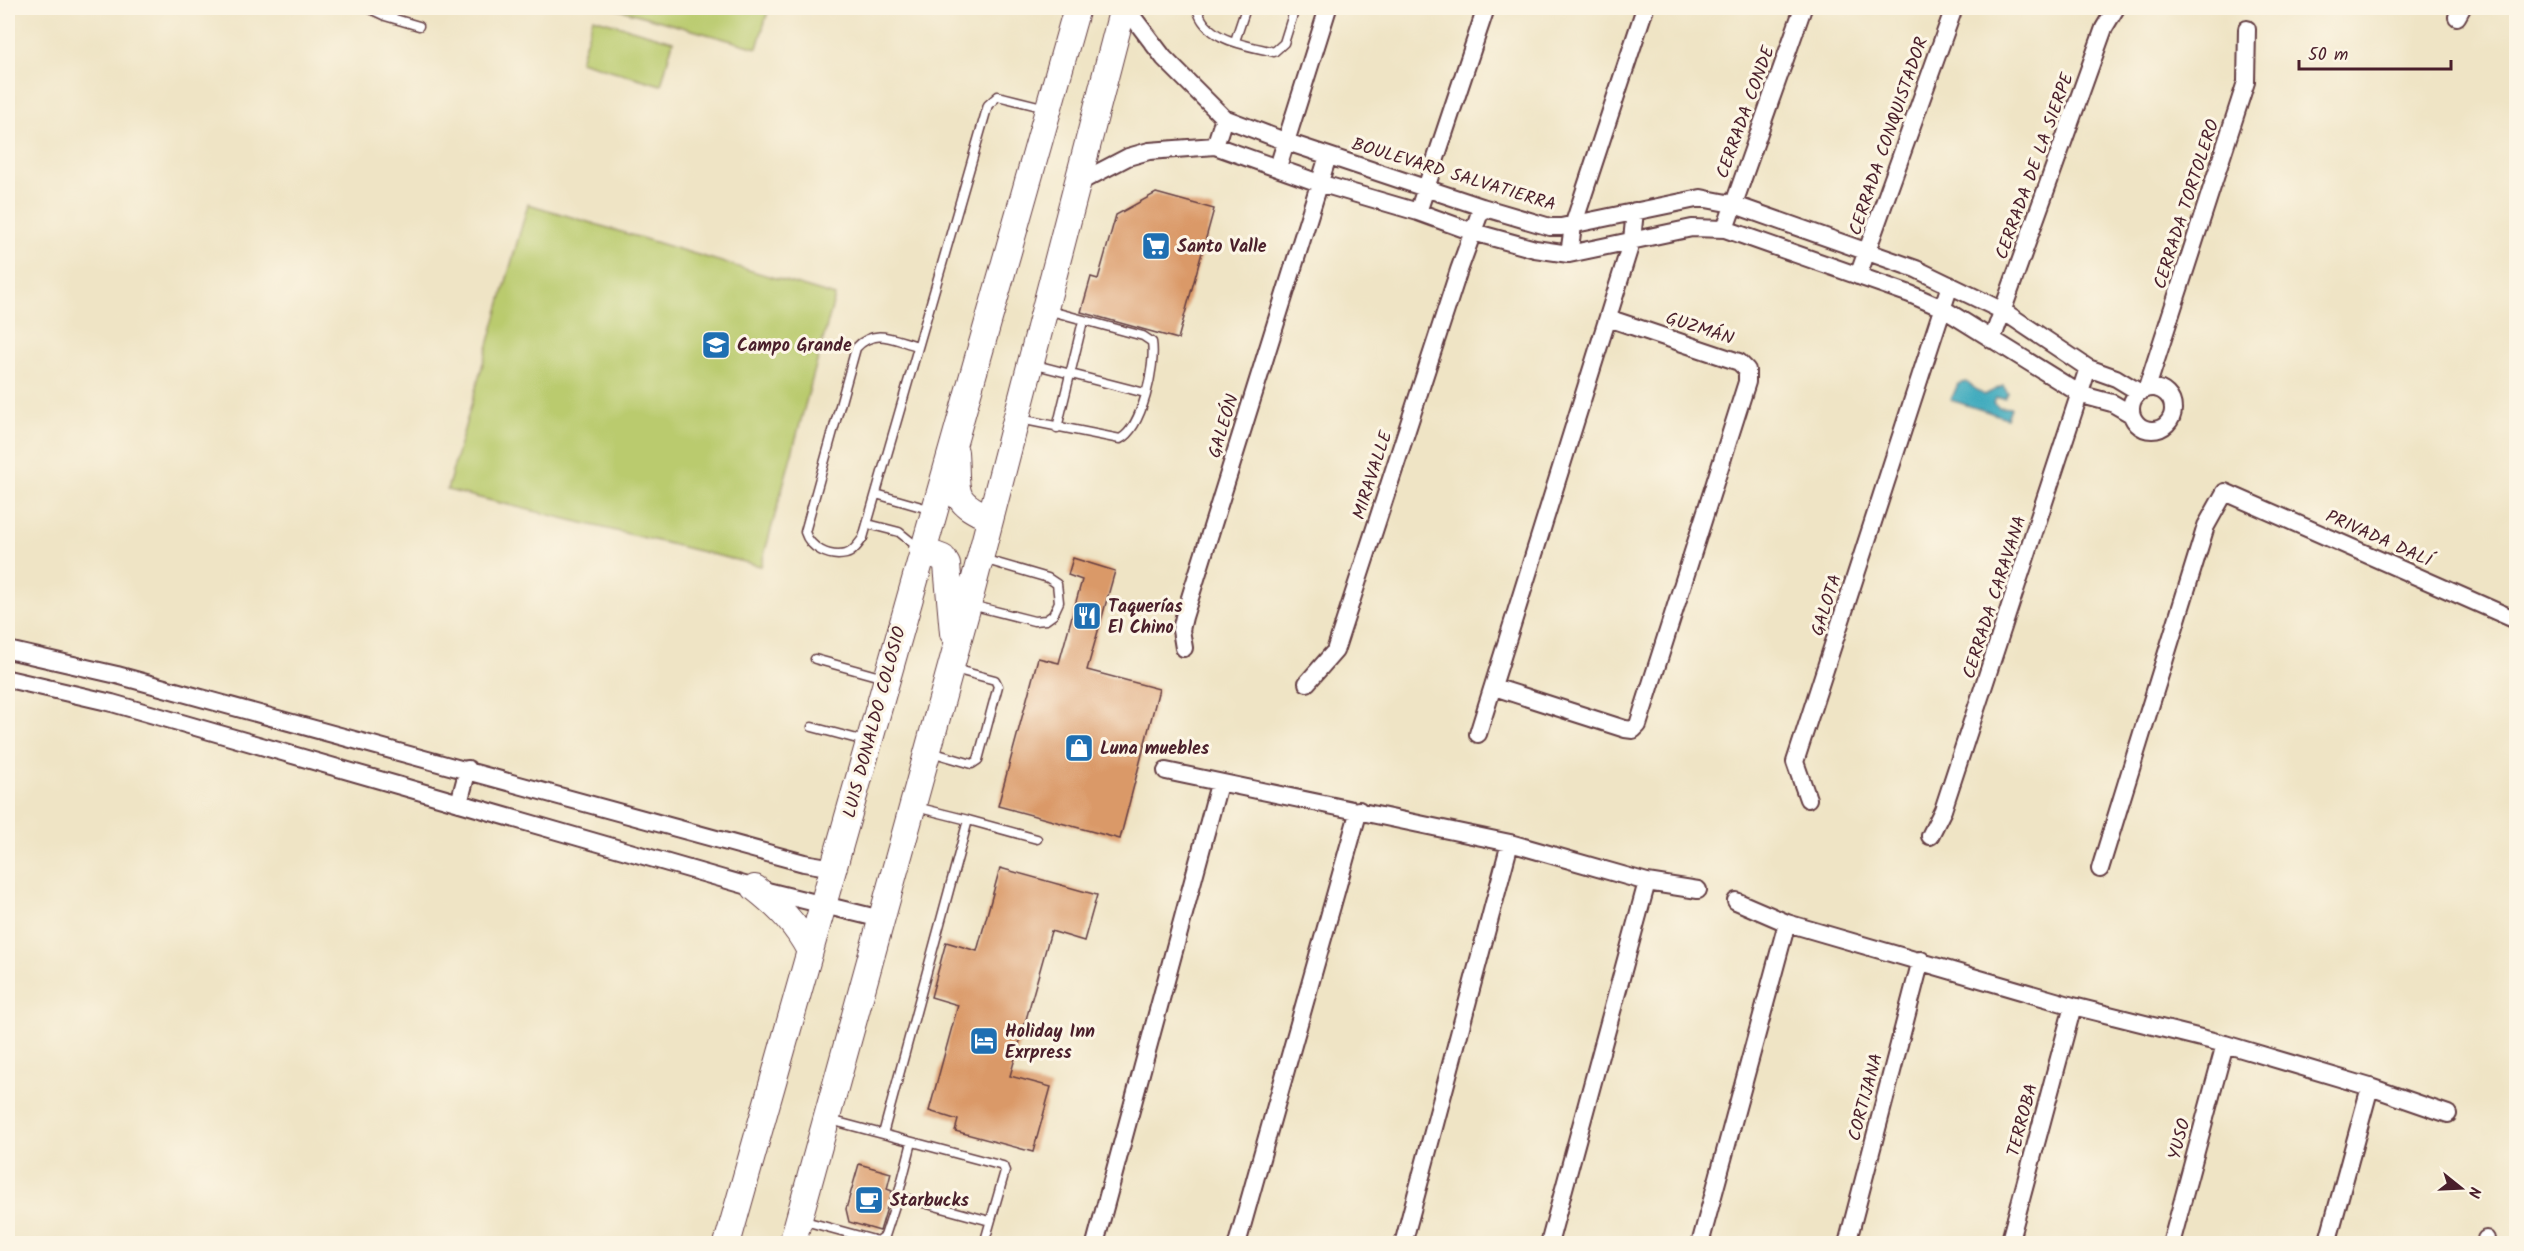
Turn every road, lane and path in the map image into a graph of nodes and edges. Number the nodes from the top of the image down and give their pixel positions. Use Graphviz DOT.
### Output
graph roads {
  1 [pos="368,8"];
  2 [pos="1077,8"];
  3 [pos="1125,8"];
  4 [pos="1197,8"];
  5 [pos="1246,8"];
  6 [pos="1295,8"];
  7 [pos="1328,8"];
  8 [pos="1486,8"];
  9 [pos="1645,8"];
  10 [pos="1803,8"];
  11 [pos="1954,8"];
  12 [pos="2116,8"];
  13 [pos="419,26"];
  14 [pos="2247,29"];
  15 [pos="1235,41"];
  16 [pos="1048,109"];
  17 [pos="1224,118"];
  18 [pos="1287,142"];
  19 [pos="1215,146"];
  20 [pos="1328,156"];
  21 [pos="1278,167"];
  22 [pos="1319,183"];
  23 [pos="1076,184"];
  24 [pos="1427,188"];
  25 [pos="1732,204"];
  26 [pos="1482,207"];
  27 [pos="1418,212"];
  28 [pos="1635,212"];
  29 [pos="1573,226"];
  30 [pos="1725,230"];
  31 [pos="1473,232"];
  32 [pos="1632,240"];
  33 [pos="1868,251"];
  34 [pos="1569,254"];
  35 [pos="1858,276"];
  36 [pos="1950,285"];
  37 [pos="1942,308"];
  38 [pos="1044,309"];
  39 [pos="2003,311"];
  40 [pos="1608,318"];
  41 [pos="1083,321"];
  42 [pos="1992,340"];
  43 [pos="918,346"];
  44 [pos="1030,364"];
  45 [pos="2088,368"];
  46 [pos="1069,374"];
  47 [pos="2143,390"];
  48 [pos="1145,393"];
  49 [pos="2082,394"];
  50 [pos="2131,414"];
  51 [pos="1017,419"];
  52 [pos="1057,428"];
  53 [pos="954,434"];
  54 [pos="876,494"];
  55 [pos="932,510"];
  56 [pos="990,518"];
  57 [pos="868,524"];
  58 [pos="922,550"];
  59 [pos="979,558"];
  60 [pos="968,605"];
  61 [pos="2517,620"];
  62 [pos="957,641"];
  63 [pos="1184,648"];
  64 [pos="8,650"];
  65 [pos="815,659"];
  66 [pos="950,667"];
  67 [pos="117,675"];
  68 [pos="885,678"];
  69 [pos="8,679"];
  70 [pos="1307,683"];
  71 [pos="1494,687"];
  72 [pos="111,703"];
  73 [pos="812,727"];
  74 [pos="1478,734"];
  75 [pos="868,742"];
  76 [pos="927,752"];
  77 [pos="468,769"];
  78 [pos="1166,771"];
  79 [pos="1219,784"];
  80 [pos="1808,799"];
  81 [pos="459,803"];
  82 [pos="912,806"];
  83 [pos="1359,810"];
  84 [pos="968,820"];
  85 [pos="1930,836"];
  86 [pos="1037,839"];
  87 [pos="1510,843"];
  88 [pos="834,868"];
  89 [pos="2100,869"];
  90 [pos="1647,882"];
  91 [pos="755,888"];
  92 [pos="1698,890"];
  93 [pos="1736,901"];
  94 [pos="824,903"];
  95 [pos="881,919"];
  96 [pos="1787,923"];
  97 [pos="810,951"];
  98 [pos="1921,960"];
  99 [pos="2073,1006"];
  100 [pos="2225,1044"];
  101 [pos="2370,1087"];
  102 [pos="2448,1114"];
  103 [pos="827,1119"];
  104 [pos="883,1134"];
  105 [pos="912,1142"];
  106 [pos="898,1196"];
  107 [pos="990,1221"];
  108 [pos="796,1231"];
  109 [pos="727,1244"];
  110 [pos="984,1244"];
  111 [pos="1095,1244"];
  112 [pos="1237,1244"];
  113 [pos="1403,1244"];
  114 [pos="1549,1244"];
  115 [pos="1700,1244"];
  116 [pos="1847,1244"];
  117 [pos="2009,1244"];
  118 [pos="2171,1244"];
  119 [pos="2327,1244"];
  1 -- 13 [label="lane"];
  2 -- 16 [label="main road, LUIS DONALDO COLOSIO"];
  3 -- 17 [label="street, BOULEVARD SALVATIERRA"];
  3 -- 23 [label="main road"];
  4 -- 15 [label="lane"];
  5 -- 15 [label="lane"];
  6 -- 15 [label="lane"];
  7 -- 18 [label="street"];
  8 -- 24 [label="street"];
  9 -- 29 [label="street"];
  10 -- 25 [label="street, CERRADA CONDE"];
  11 -- 33 [label="street, CERRADA CONQUISTADOR"];
  12 -- 39 [label="street, CERRADA DE LA SIERPE"];
  14 -- 47 [label="street, CERRADA TORTOLERO"];
  16 -- 43 [label="lane"];
  16 -- 53 [label="main road, LUIS DONALDO COLOSIO"];
  17 -- 18 [label="street, BOULEVARD SALVATIERRA"];
  17 -- 19 [label="street"];
  18 -- 20 [label="street, BOULEVARD SALVATIERRA"];
  18 -- 21 [label="street"];
  19 -- 21 [label="street"];
  19 -- 23 [label="street"];
  20 -- 22 [label="street, GALEÓN"];
  20 -- 24 [label="street, BOULEVARD SALVATIERRA"];
  21 -- 22 [label="street"];
  22 -- 27 [label="street"];
  22 -- 63 [label="street, GALEÓN"];
  23 -- 38 [label="main road"];
  24 -- 26 [label="street, BOULEVARD SALVATIERRA"];
  24 -- 27 [label="street"];
  25 -- 28 [label="street, BOULEVARD SALVATIERRA"];
  25 -- 30 [label="street, CERRADA CONDE"];
  25 -- 33 [label="street, BOULEVARD SALVATIERRA"];
  26 -- 29 [label="street, BOULEVARD SALVATIERRA"];
  26 -- 31 [label="street, MIRAVALLE"];
  27 -- 31 [label="street"];
  28 -- 29 [label="street, BOULEVARD SALVATIERRA"];
  28 -- 32 [label="street"];
  29 -- 34 [label="street"];
  30 -- 32 [label="street"];
  30 -- 35 [label="street"];
  31 -- 34 [label="street"];
  31 -- 70 [label="street, MIRAVALLE"];
  32 -- 34 [label="street"];
  32 -- 40 [label="street"];
  33 -- 35 [label="street, CERRADA CONQUISTADOR"];
  33 -- 36 [label="street, BOULEVARD SALVATIERRA"];
  35 -- 37 [label="street"];
  36 -- 37 [label="street, GALOTA"];
  36 -- 39 [label="street, BOULEVARD SALVATIERRA"];
  37 -- 42 [label="street"];
  37 -- 80 [label="street, GALOTA"];
  38 -- 41 [label="lane"];
  38 -- 44 [label="main road"];
  39 -- 42 [label="street, CERRADA DE LA SIERPE"];
  39 -- 45 [label="street, BOULEVARD SALVATIERRA"];
  40 -- 71 [label="street"];
  40 -- 71 [label="street, GUZMÁN"];
  41 -- 46 [label="lane"];
  41 -- 48 [label="lane"];
  42 -- 49 [label="street"];
  43 -- 54 [label="lane"];
  43 -- 57 [label="lane"];
  44 -- 46 [label="lane"];
  44 -- 51 [label="main road"];
  45 -- 47 [label="street, BOULEVARD SALVATIERRA"];
  45 -- 49 [label="street, CERRADA CARAVANA"];
  46 -- 48 [label="lane"];
  46 -- 52 [label="lane"];
  47 -- 50 [label="street"];
  47 -- 50 [label="street"];
  48 -- 52 [label="lane"];
  49 -- 50 [label="street"];
  49 -- 85 [label="street, CERRADA CARAVANA"];
  51 -- 52 [label="lane"];
  51 -- 56 [label="main road"];
  53 -- 55 [label="main road, LUIS DONALDO COLOSIO"];
  53 -- 56 [label="main road"];
  54 -- 55 [label="lane"];
  54 -- 57 [label="lane"];
  55 -- 58 [label="main road, LUIS DONALDO COLOSIO"];
  56 -- 59 [label="main road"];
  57 -- 58 [label="lane"];
  58 -- 62 [label="main road"];
  58 -- 68 [label="main road, LUIS DONALDO COLOSIO"];
  59 -- 60 [label="main road"];
  59 -- 60 [label="lane"];
  60 -- 62 [label="main road"];
  61 -- 89 [label="street, PRIVADA DALÍ"];
  62 -- 66 [label="main road"];
  64 -- 67 [label="street"];
  65 -- 68 [label="lane"];
  66 -- 76 [label="main road"];
  66 -- 76 [label="lane"];
  67 -- 72 [label="street"];
  67 -- 77 [label="street"];
  68 -- 75 [label="main road, LUIS DONALDO COLOSIO"];
  69 -- 72 [label="street"];
  71 -- 74 [label="street"];
  72 -- 81 [label="street"];
  73 -- 75 [label="lane"];
  75 -- 88 [label="main road, LUIS DONALDO COLOSIO"];
  76 -- 82 [label="main road"];
  77 -- 81 [label="street"];
  77 -- 88 [label="street"];
  78 -- 79 [label="street"];
  79 -- 83 [label="street"];
  79 -- 111 [label="street"];
  81 -- 91 [label="street"];
  82 -- 84 [label="lane"];
  82 -- 95 [label="main road"];
  83 -- 87 [label="street"];
  83 -- 112 [label="street"];
  84 -- 86 [label="lane"];
  84 -- 104 [label="lane"];
  87 -- 90 [label="street"];
  87 -- 113 [label="street"];
  88 -- 94 [label="main road, LUIS DONALDO COLOSIO"];
  90 -- 92 [label="street"];
  90 -- 114 [label="street"];
  91 -- 94 [label="street"];
  91 -- 97 [label="main road"];
  93 -- 96 [label="street"];
  94 -- 95 [label="street"];
  94 -- 97 [label="main road, LUIS DONALDO COLOSIO"];
  95 -- 103 [label="main road"];
  96 -- 98 [label="street"];
  96 -- 115 [label="street"];
  97 -- 109 [label="main road, LUIS DONALDO COLOSIO"];
  98 -- 99 [label="street"];
  98 -- 116 [label="street, CORTIJANA"];
  99 -- 100 [label="street"];
  99 -- 117 [label="street, TERROBA"];
  100 -- 101 [label="street"];
  100 -- 118 [label="street, YUSO"];
  101 -- 102 [label="street"];
  101 -- 119 [label="street"];
  103 -- 104 [label="lane"];
  103 -- 108 [label="main road"];
  104 -- 105 [label="lane"];
  105 -- 106 [label="lane"];
  105 -- 107 [label="lane"];
  106 -- 107 [label="lane"];
  106 -- 108 [label="lane"];
  107 -- 110 [label="lane"];
}
